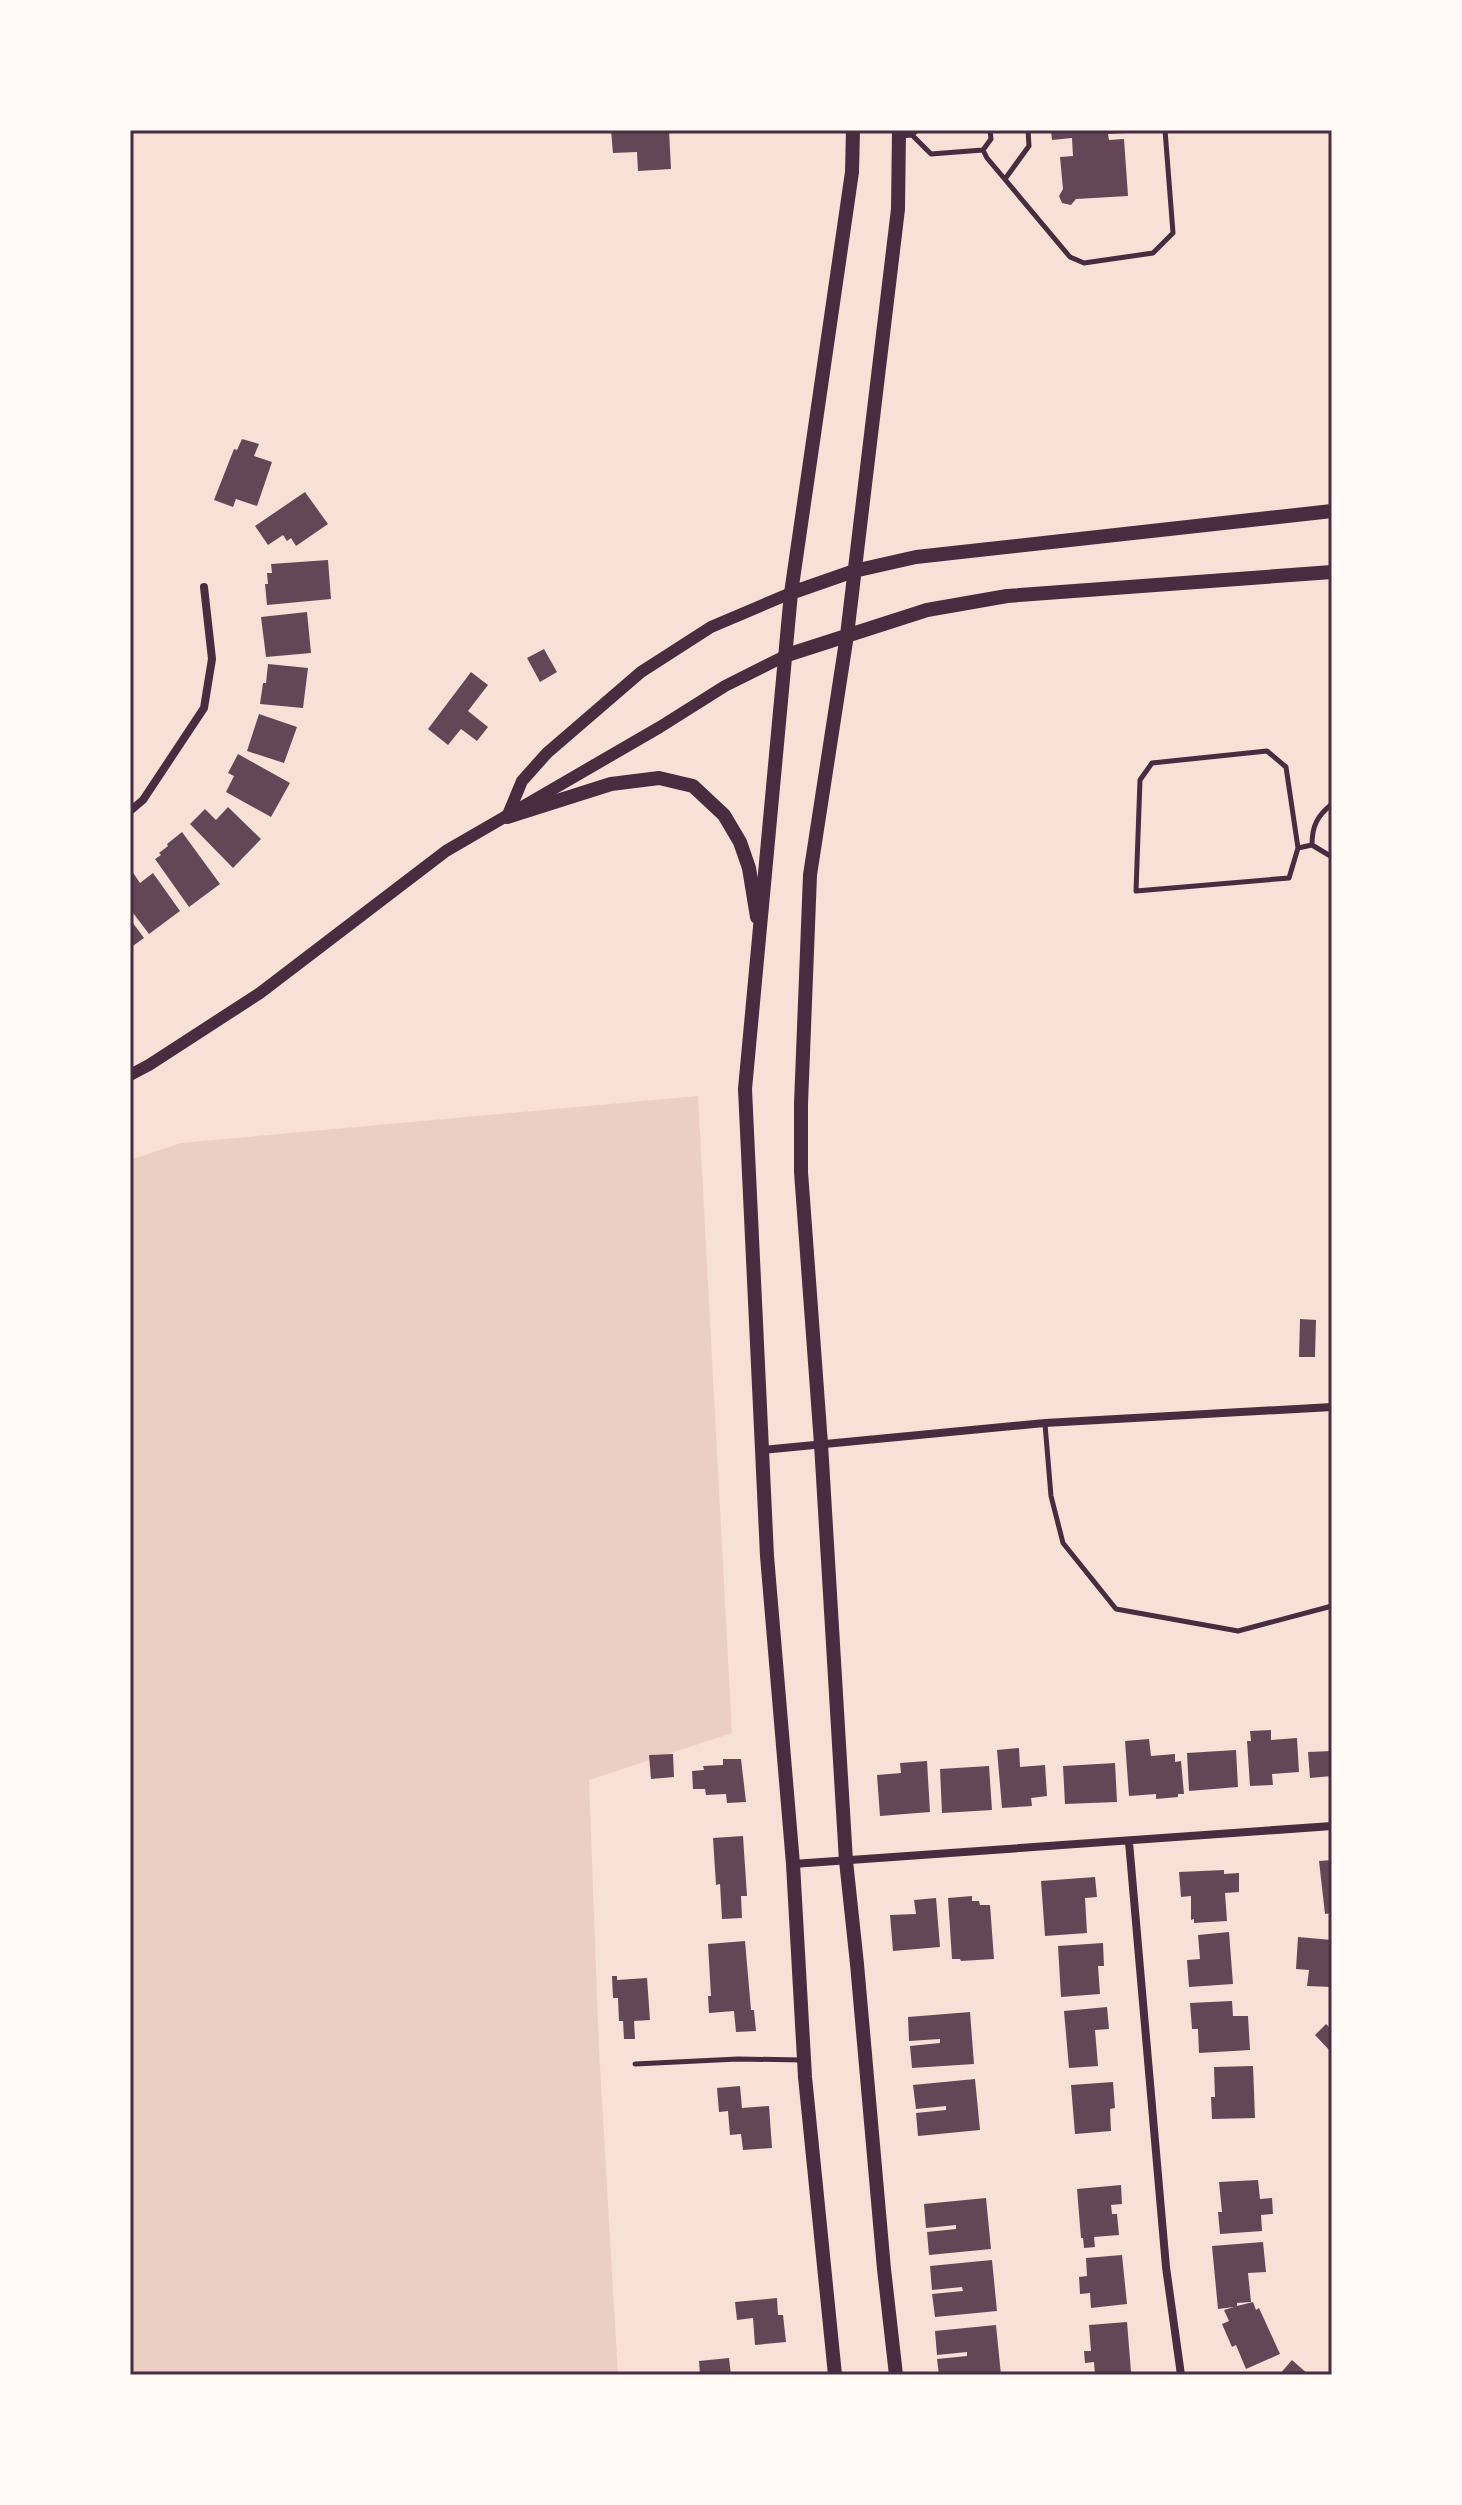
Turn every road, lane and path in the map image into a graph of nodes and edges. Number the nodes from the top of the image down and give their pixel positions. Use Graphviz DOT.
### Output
graph roads {
  1 [pos="853,130"];
  2 [pos="990,130"];
  3 [pos="1028,130"];
  4 [pos="1165,130"];
  5 [pos="906,133"];
  6 [pos="983,150"];
  7 [pos="1005,179"];
  8 [pos="1332,511"];
  9 [pos="854,571"];
  10 [pos="1332,572"];
  11 [pos="204,587"];
  12 [pos="791,593"];
  13 [pos="847,635"];
  14 [pos="787,655"];
  15 [pos="1332,804"];
  16 [pos="130,811"];
  17 [pos="507,817"];
  18 [pos="1312,845"];
  19 [pos="1298,848"];
  20 [pos="1332,857"];
  21 [pos="760,937"];
  22 [pos="130,1075"];
  23 [pos="1332,1407"];
  24 [pos="1045,1423"];
  25 [pos="821,1444"];
  26 [pos="762,1450"];
  27 [pos="1332,1606"];
  28 [pos="1332,1826"];
  29 [pos="1129,1842"];
  30 [pos="846,1861"];
  31 [pos="793,1864"];
  32 [pos="804,2060"];
  33 [pos="635,2064"];
  34 [pos="835,2375"];
  35 [pos="896,2375"];
  36 [pos="1181,2375"];
  1 -- 12 [label="main road"];
  2 -- 6 [label="lane"];
  3 -- 7 [label="lane"];
  4 -- 7 [label="lane"];
  5 -- 6 [label="lane"];
  5 -- 9 [label="main road"];
  6 -- 7 [label="lane"];
  8 -- 9 [label="main road"];
  9 -- 12 [label="main road"];
  9 -- 13 [label="main road"];
  10 -- 13 [label="main road"];
  11 -- 16 [label="street"];
  12 -- 14 [label="main road"];
  12 -- 17 [label="street"];
  13 -- 14 [label="main road"];
  13 -- 25 [label="main road"];
  14 -- 17 [label="street"];
  14 -- 21 [label="main road"];
  15 -- 18 [label="lane"];
  17 -- 21 [label="main road"];
  17 -- 22 [label="street"];
  18 -- 19 [label="lane"];
  18 -- 20 [label="lane"];
  19 -- 19 [label="lane"];
  21 -- 26 [label="main road"];
  23 -- 24 [label="street"];
  24 -- 25 [label="street"];
  24 -- 27 [label="lane"];
  25 -- 26 [label="street"];
  25 -- 30 [label="main road"];
  26 -- 31 [label="main road"];
  28 -- 29 [label="street"];
  29 -- 30 [label="street"];
  29 -- 36 [label="street"];
  30 -- 31 [label="street"];
  30 -- 35 [label="main road"];
  31 -- 32 [label="main road"];
  32 -- 33 [label="lane"];
  32 -- 34 [label="main road"];
}
